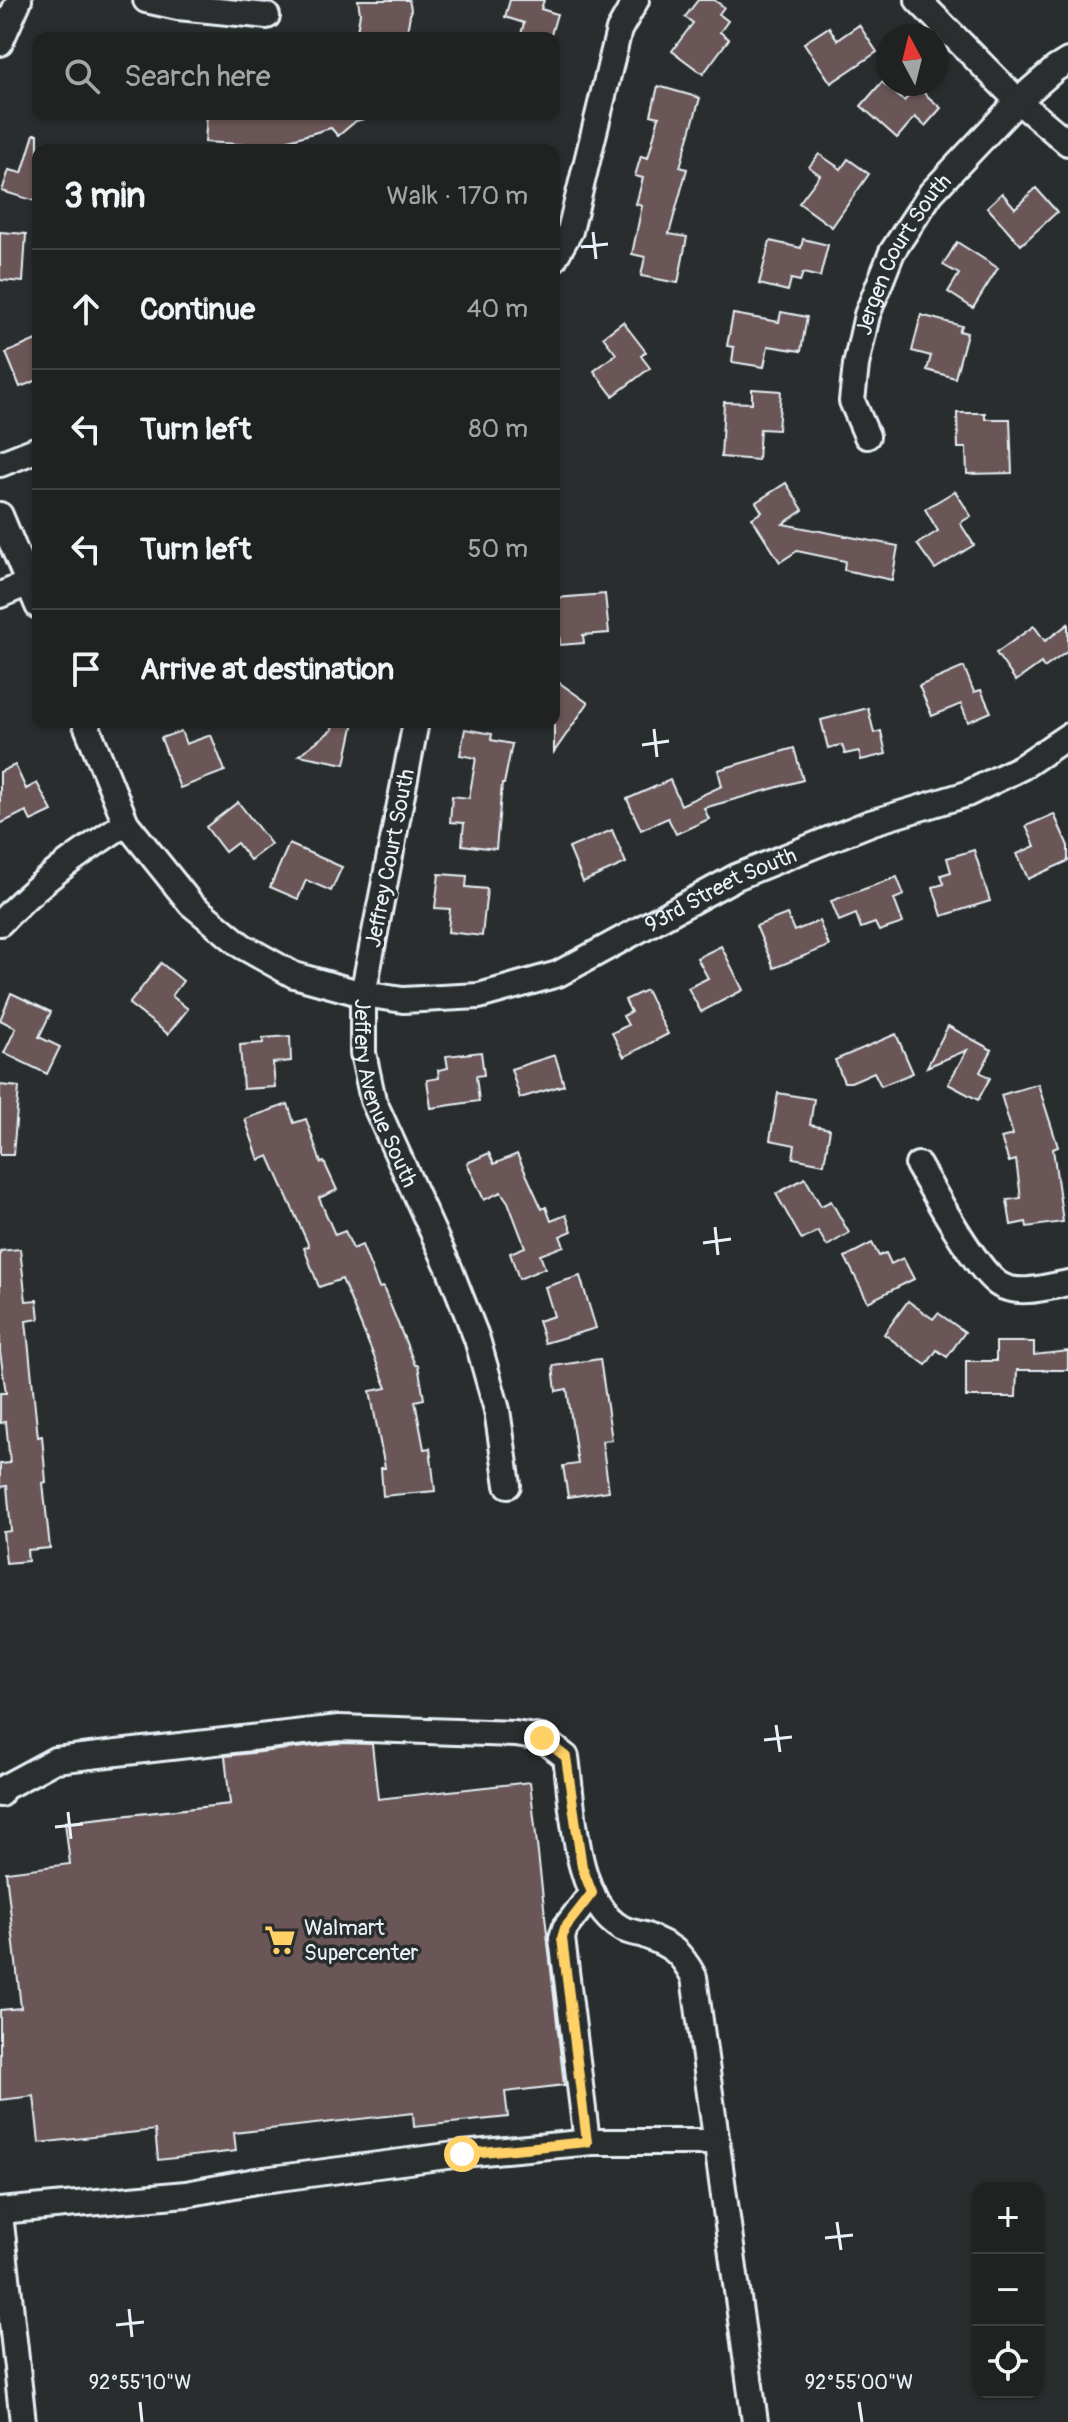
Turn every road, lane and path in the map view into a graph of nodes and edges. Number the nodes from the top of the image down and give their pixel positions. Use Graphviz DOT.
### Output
graph roads {
  1 [pos="19,0"];
  2 [pos="146,0"];
  3 [pos="636,0"];
  4 [pos="918,0"];
  5 [pos="267,16"];
  6 [pos="0,43"];
  7 [pos="1068,61"];
  8 [pos="1018,101"];
  9 [pos="1068,143"];
  10 [pos="560,248"];
  11 [pos="867,436"];
  12 [pos="32,451"];
  13 [pos="0,464"];
  14 [pos="0,515"];
  15 [pos="29,583"];
  16 [pos="32,591"];
  17 [pos="0,595"];
  18 [pos="87,728"];
  19 [pos="415,728"];
  20 [pos="1068,736"];
  21 [pos="126,823"];
  22 [pos="0,923"];
  23 [pos="363,994"];
  24 [pos="918,1165"];
  25 [pos="1068,1283"];
  26 [pos="508,1485"];
  27 [pos="0,1794"];
  28 [pos="592,1893"];
  29 [pos="587,2142"];
  30 [pos="717,2142"];
  31 [pos="0,2213"];
  32 [pos="23,2422"];
  33 [pos="755,2422"];
  1 -- 6 [label="street"];
  2 -- 5 [label="street"];
  3 -- 10 [label="street"];
  4 -- 8 [label="street"];
  7 -- 8 [label="street, Jergen Court South"];
  8 -- 9 [label="street"];
  8 -- 11 [label="street, Jergen Court South"];
  12 -- 13 [label="street"];
  14 -- 15 [label="street"];
  15 -- 16 [label="street"];
  15 -- 17 [label="street"];
  18 -- 21 [label="street, Jeffery Avenue South"];
  19 -- 23 [label="street, Jeffrey Court South"];
  20 -- 23 [label="street, 93rd Street South"];
  21 -- 22 [label="street"];
  21 -- 23 [label="street, Jeffery Avenue South"];
  23 -- 26 [label="street, Jeffery Avenue South"];
  24 -- 25 [label="street"];
  27 -- 28 [label="street"];
  28 -- 29 [label="street"];
  28 -- 30 [label="street"];
  29 -- 30 [label="street"];
  29 -- 31 [label="street"];
  30 -- 33 [label="street"];
  31 -- 32 [label="street"];
}
